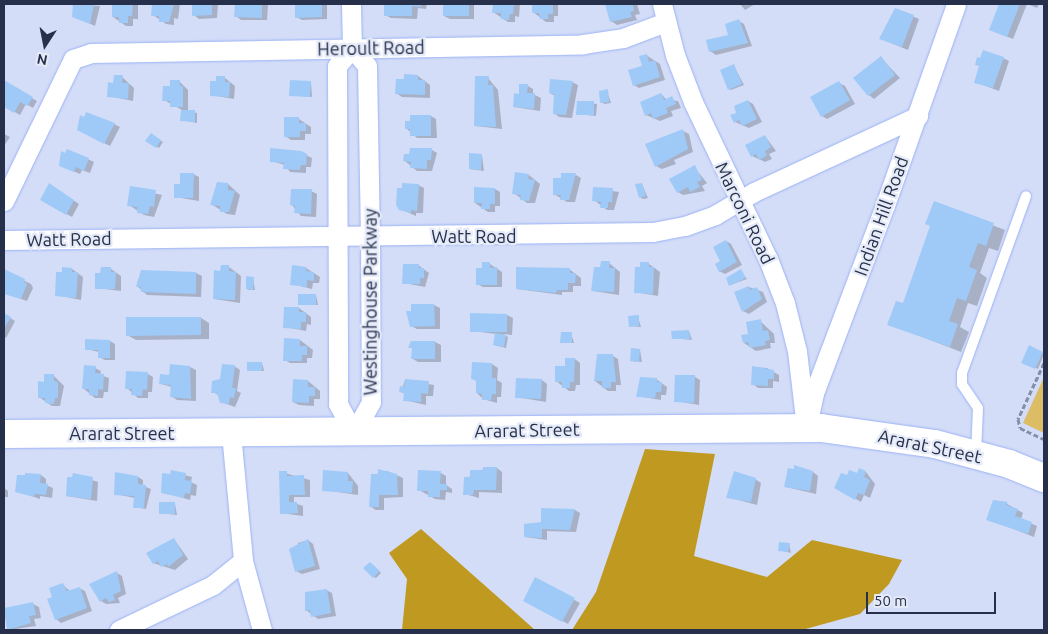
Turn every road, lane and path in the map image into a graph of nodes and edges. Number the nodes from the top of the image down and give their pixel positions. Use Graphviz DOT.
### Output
graph roads {
  1 [pos="351,4"];
  2 [pos="956,4"];
  3 [pos="664,13"];
  4 [pos="352,48"];
  5 [pos="918,116"];
  6 [pos="1026,196"];
  7 [pos="739,201"];
  8 [pos="4,202"];
  9 [pos="338,236"];
  10 [pos="370,236"];
  11 [pos="4,240"];
  12 [pos="1044,363"];
  13 [pos="806,428"];
  14 [pos="231,433"];
  15 [pos="354,433"];
  16 [pos="4,434"];
  17 [pos="1044,439"];
  18 [pos="976,455"];
  19 [pos="1044,478"];
  20 [pos="243,561"];
  21 [pos="119,630"];
  22 [pos="262,630"];
  1 -- 4 [label="street"];
  2 -- 5 [label="street, Indian Hill Road"];
  3 -- 4 [label="street, Heroult Road"];
  3 -- 7 [label="street, Marconi Road"];
  4 -- 8 [label="street, Heroult Road"];
  4 -- 9 [label="street, Westinghouse Parkway"];
  4 -- 10 [label="street, Westinghouse Parkway"];
  5 -- 7 [label="street, Watt Road"];
  5 -- 13 [label="street, Indian Hill Road"];
  6 -- 18 [label="lane"];
  7 -- 10 [label="street, Watt Road"];
  7 -- 13 [label="street, Marconi Road"];
  9 -- 10 [label="street, Watt Road"];
  9 -- 11 [label="street, Watt Road"];
  9 -- 15 [label="street, Westinghouse Parkway"];
  10 -- 15 [label="street, Westinghouse Parkway"];
  12 -- 17 [label="path"];
  13 -- 15 [label="main road, Ararat Street"];
  13 -- 18 [label="main road, Ararat Street"];
  14 -- 15 [label="main road, Ararat Street"];
  14 -- 16 [label="main road, Ararat Street"];
  14 -- 20 [label="street"];
  18 -- 19 [label="main road, Ararat Street"];
  20 -- 21 [label="street"];
  20 -- 22 [label="street"];
}
